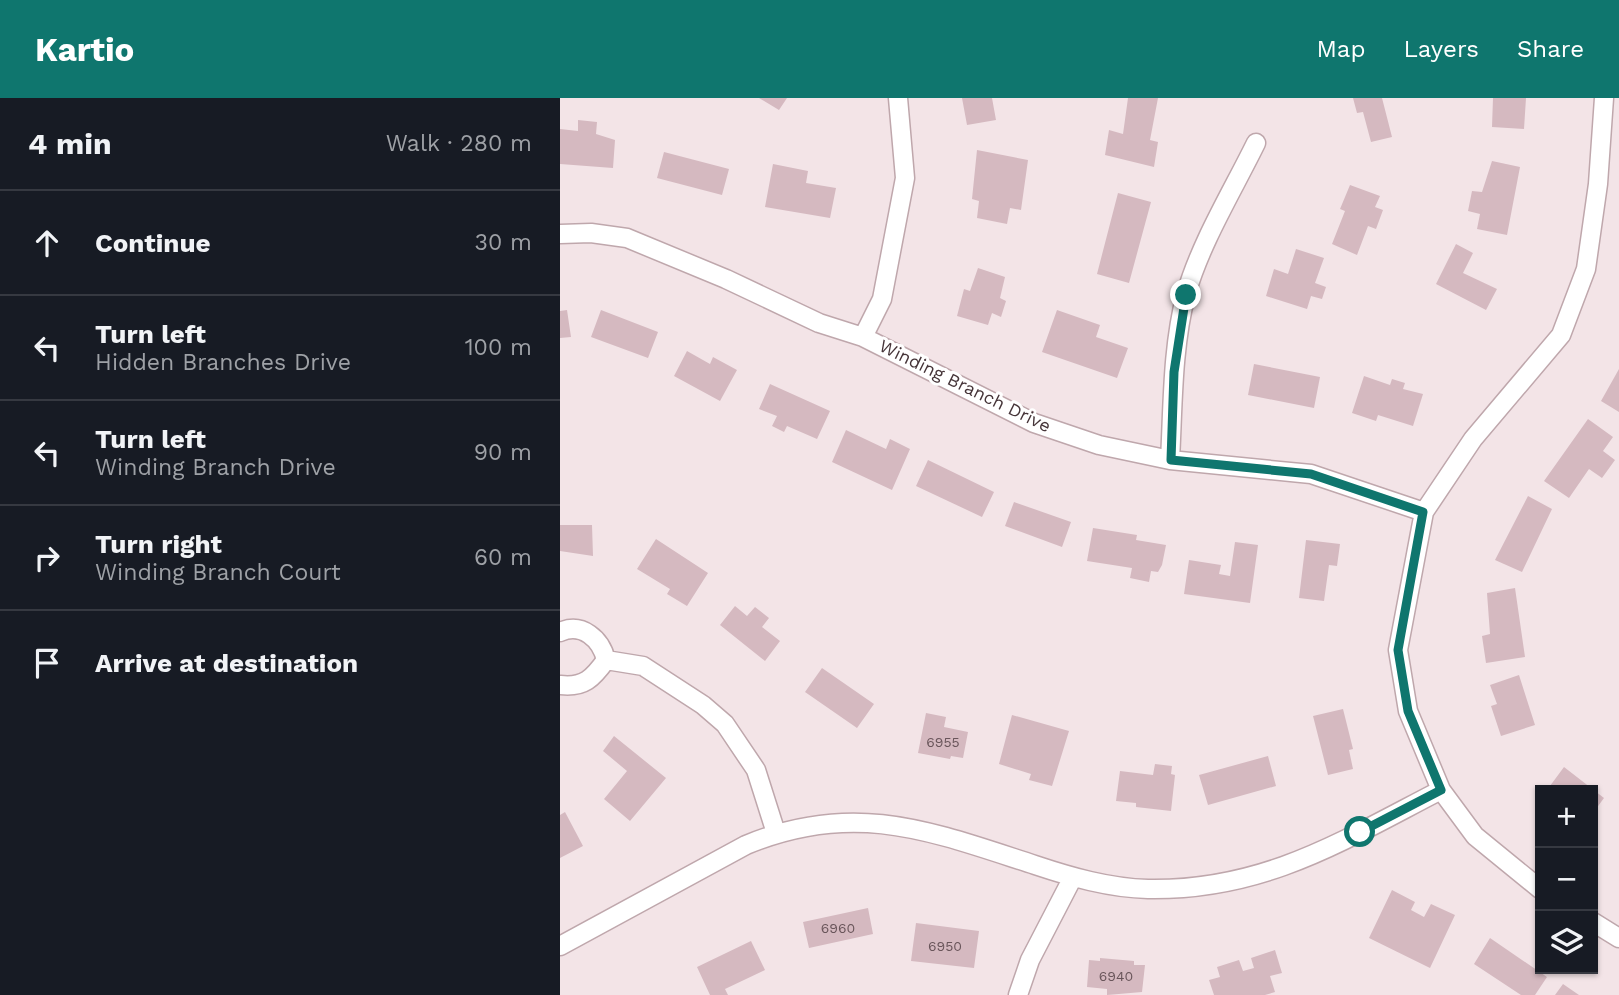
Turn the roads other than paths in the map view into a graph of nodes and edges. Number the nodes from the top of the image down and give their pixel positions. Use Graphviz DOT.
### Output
graph roads {
  1 [pos="898,98"];
  2 [pos="1604,98"];
  3 [pos="1256,143"];
  4 [pos="560,234"];
  5 [pos="863,337"];
  6 [pos="1171,460"];
  7 [pos="1423,512"];
  8 [pos="560,632"];
  9 [pos="606,660"];
  10 [pos="560,685"];
  11 [pos="1441,790"];
  12 [pos="776,833"];
  13 [pos="1073,877"];
  14 [pos="1535,885"];
  15 [pos="1598,925"];
  16 [pos="1619,939"];
  17 [pos="560,946"];
  18 [pos="1018,995"];
  1 -- 5 [label="street"];
  2 -- 7 [label="street"];
  3 -- 6 [label="street"];
  4 -- 5 [label="street, Winding Branch Drive"];
  5 -- 6 [label="street, Winding Branch Drive"];
  6 -- 7 [label="street, Winding Branch Drive"];
  7 -- 11 [label="street"];
  8 -- 9 [label="street"];
  9 -- 10 [label="street"];
  9 -- 12 [label="street"];
  11 -- 13 [label="street"];
  11 -- 14 [label="street"];
  12 -- 13 [label="street"];
  12 -- 17 [label="street"];
  13 -- 18 [label="street"];
  15 -- 16 [label="street"];
}
